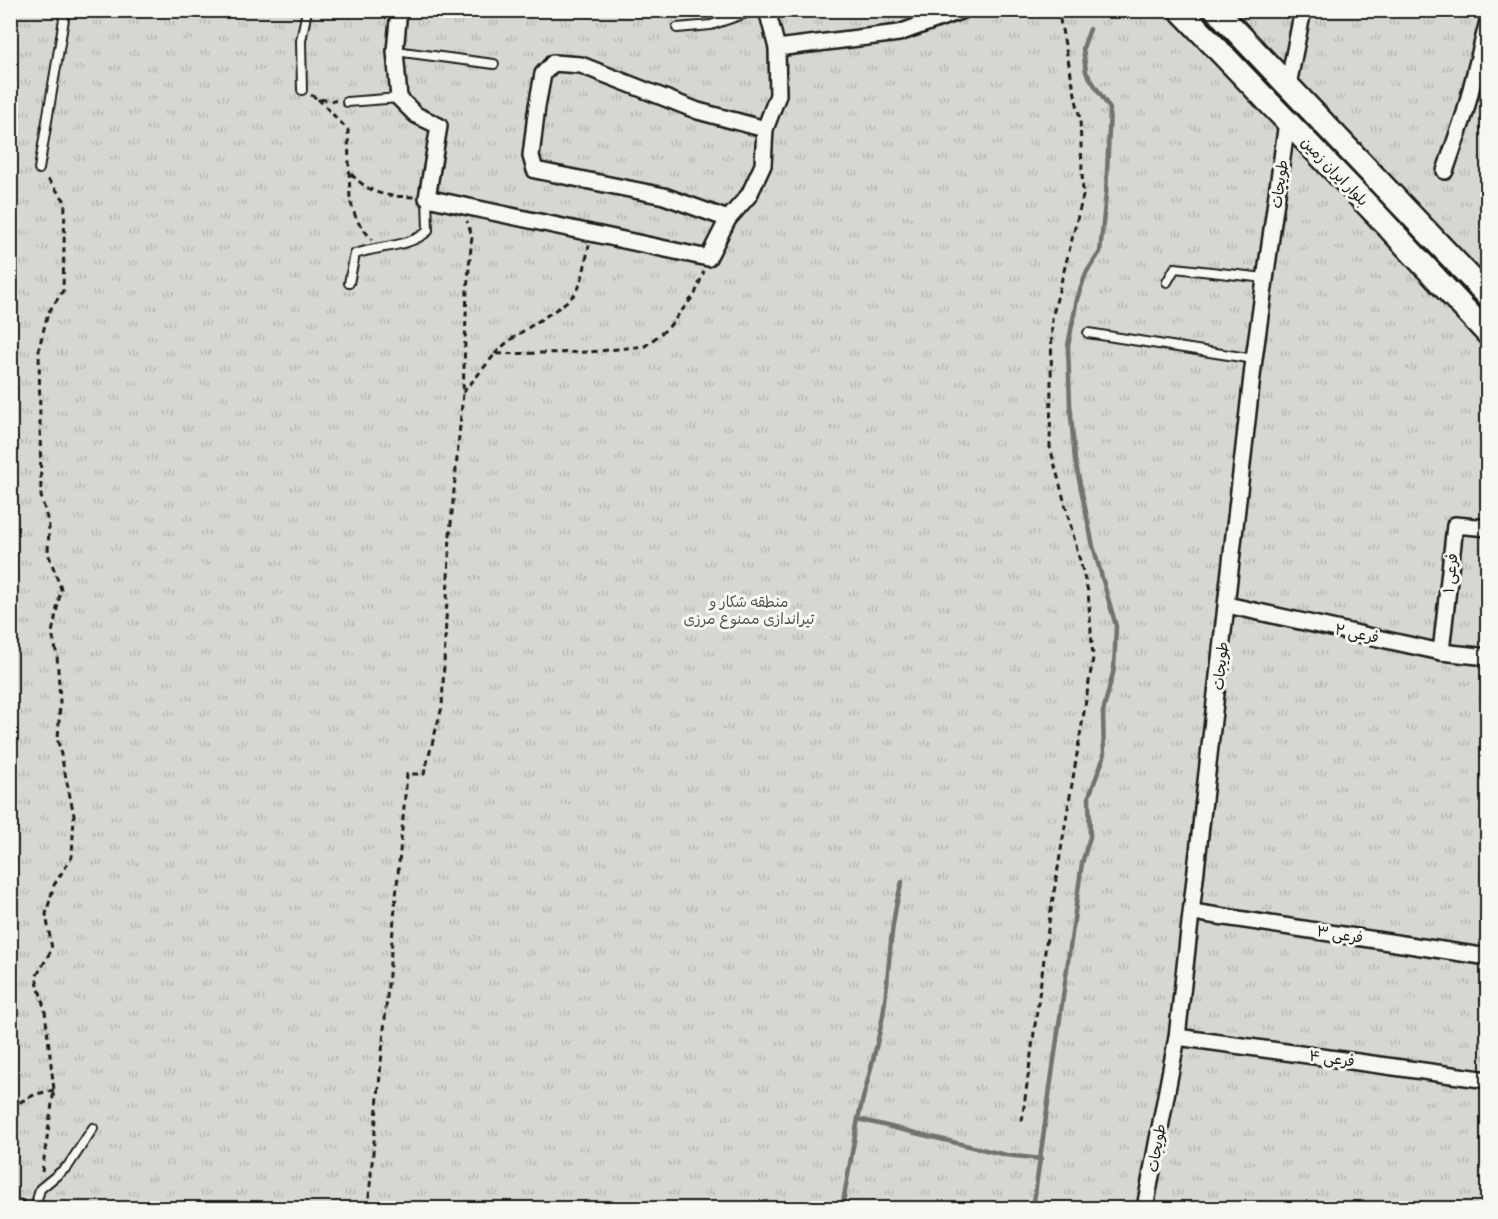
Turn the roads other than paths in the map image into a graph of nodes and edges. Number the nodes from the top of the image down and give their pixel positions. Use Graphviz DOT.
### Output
graph roads {
  1 [pos="61,10"];
  2 [pos="307,10"];
  3 [pos="399,10"];
  4 [pos="755,10"];
  5 [pos="767,10"];
  6 [pos="963,10"];
  7 [pos="1180,10"];
  8 [pos="1216,10"];
  9 [pos="1303,10"];
  10 [pos="1488,21"];
  11 [pos="677,28"];
  12 [pos="777,48"];
  13 [pos="395,51"];
  14 [pos="494,64"];
  15 [pos="1288,85"];
  16 [pos="302,90"];
  17 [pos="399,98"];
  18 [pos="347,102"];
  19 [pos="1287,122"];
  20 [pos="765,129"];
  21 [pos="39,169"];
  22 [pos="1445,171"];
  23 [pos="427,198"];
  24 [pos="728,219"];
  25 [pos="1265,278"];
  26 [pos="1167,282"];
  27 [pos="349,283"];
  28 [pos="1488,296"];
  29 [pos="1088,333"];
  30 [pos="1488,334"];
  31 [pos="1254,359"];
  32 [pos="1488,528"];
  33 [pos="1227,605"];
  34 [pos="1441,652"];
  35 [pos="1488,657"];
  36 [pos="1192,912"];
  37 [pos="1488,957"];
  38 [pos="1177,1036"];
  39 [pos="1488,1080"];
  40 [pos="93,1128"];
  41 [pos="35,1207"];
  42 [pos="1145,1209"];
  1 -- 21 [label="lane"];
  2 -- 16 [label="lane"];
  3 -- 13 [label="street"];
  4 -- 11 [label="lane"];
  5 -- 12 [label="street"];
  6 -- 12 [label="street"];
  7 -- 19 [label="main road, بلوار ایران زمین"];
  8 -- 15 [label="main road, بلوار ایران زمین"];
  9 -- 15 [label="street"];
  10 -- 22 [label="street"];
  12 -- 20 [label="street"];
  13 -- 14 [label="lane"];
  13 -- 17 [label="street"];
  15 -- 28 [label="main road, بلوار ایران زمین"];
  17 -- 18 [label="lane"];
  17 -- 23 [label="street"];
  19 -- 25 [label="street, طویجات"];
  19 -- 30 [label="main road, بلوار ایران زمین"];
  20 -- 24 [label="street"];
  20 -- 24 [label="street"];
  23 -- 24 [label="street"];
  23 -- 27 [label="lane"];
  25 -- 26 [label="lane"];
  25 -- 31 [label="street, طویجات"];
  29 -- 31 [label="lane"];
  31 -- 33 [label="street, طویجات"];
  32 -- 34 [label="street, فرعی ۱"];
  33 -- 34 [label="street, فرعی ۲"];
  33 -- 36 [label="street, طویجات"];
  34 -- 35 [label="street, فرعی ۲"];
  36 -- 37 [label="street, فرعی ۳"];
  36 -- 38 [label="street, طویجات"];
  38 -- 39 [label="street, فرعی ۴"];
  38 -- 42 [label="street, طویجات"];
  40 -- 41 [label="lane"];
}
